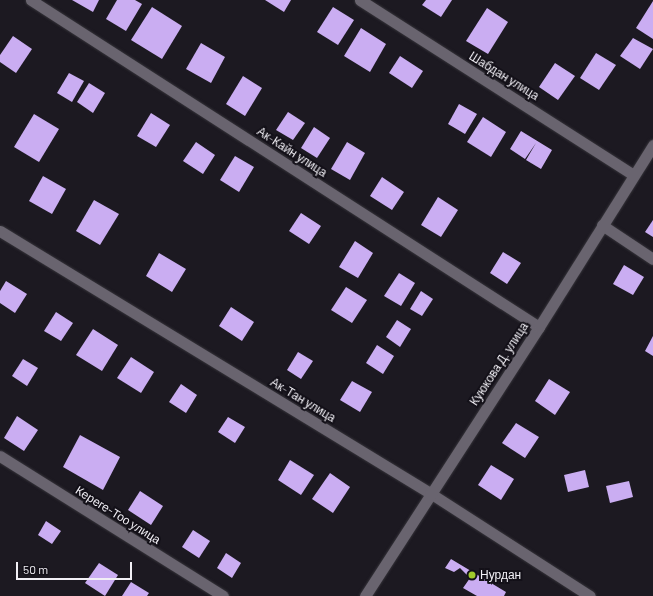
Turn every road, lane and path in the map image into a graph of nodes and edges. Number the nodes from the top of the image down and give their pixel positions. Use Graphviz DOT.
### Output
graph roads {
  1 [pos="31,0"];
  2 [pos="360,0"];
  3 [pos="653,145"];
  4 [pos="634,175"];
  5 [pos="602,225"];
  6 [pos="0,231"];
  7 [pos="653,259"];
  8 [pos="539,327"];
  9 [pos="0,456"];
  10 [pos="430,493"];
  11 [pos="223,596"];
  12 [pos="365,596"];
  13 [pos="590,596"];
  1 -- 8 [label="street, Ак-Кайн улица"];
  2 -- 4 [label="street, Шабдан улица"];
  3 -- 4 [label="street, Куюкова Д. улица"];
  4 -- 5 [label="street, Куюкова Д. улица"];
  5 -- 7 [label="street"];
  5 -- 8 [label="street, Куюкова Д. улица"];
  6 -- 10 [label="street, Ак-Тан улица"];
  8 -- 10 [label="street, Куюкова Д. улица"];
  9 -- 11 [label="street, Кереге-Тоо улица"];
  10 -- 12 [label="street, Куюкова Д. улица"];
  10 -- 13 [label="street, Ак-Тан улица"];
}
